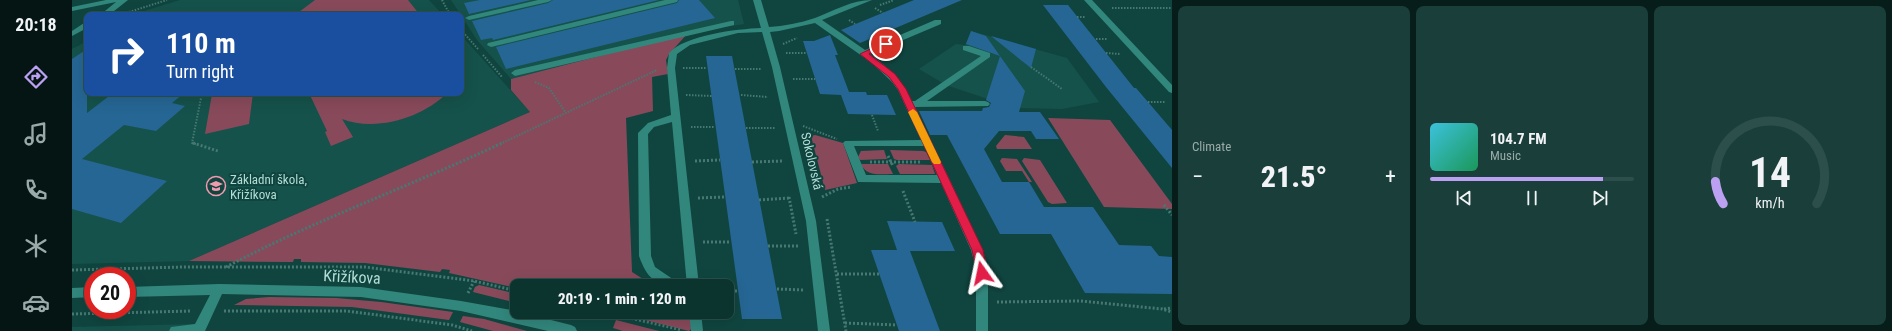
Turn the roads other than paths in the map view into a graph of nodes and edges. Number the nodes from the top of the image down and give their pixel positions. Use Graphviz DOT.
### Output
graph roads {
  1 [pos="117,0"];
  2 [pos="124,0"];
  3 [pos="548,0"];
  4 [pos="674,0"];
  5 [pos="757,0"];
  6 [pos="868,0"];
  7 [pos="1088,0"];
  8 [pos="72,9"];
  9 [pos="108,12"];
  10 [pos="470,18"];
  11 [pos="816,20"];
  12 [pos="938,22"];
  13 [pos="730,23"];
  14 [pos="84,27"];
  15 [pos="765,30"];
  16 [pos="72,34"];
  17 [pos="490,45"];
  18 [pos="966,48"];
  19 [pos="863,54"];
  20 [pos="515,73"];
  21 [pos="1172,90"];
  22 [pos="913,104"];
  23 [pos="985,104"];
  24 [pos="676,122"];
  25 [pos="928,143"];
  26 [pos="944,179"];
  27 [pos="663,279"];
  28 [pos="692,279"];
  29 [pos="219,289"];
  30 [pos="84,292"];
  31 [pos="136,292"];
  32 [pos="72,293"];
  33 [pos="696,319"];
  34 [pos="199,330"];
  35 [pos="175,331"];
  36 [pos="571,331"];
  37 [pos="697,331"];
  38 [pos="824,331"];
  39 [pos="982,331"];
  1 -- 8 [label="street"];
  2 -- 9 [label="street"];
  3 -- 10 [label="street"];
  4 -- 17 [label="street"];
  5 -- 15 [label="street, Sokolovská"];
  6 -- 11 [label="street"];
  7 -- 21 [label="street"];
  11 -- 15 [label="street"];
  11 -- 19 [label="street"];
  12 -- 19 [label="street"];
  13 -- 20 [label="street"];
  14 -- 16 [label="street"];
  15 -- 24 [label="street"];
  15 -- 38 [label="street, Sokolovská"];
  18 -- 22 [label="street"];
  19 -- 22 [label="street"];
  22 -- 23 [label="street"];
  22 -- 25 [label="street"];
  24 -- 27 [label="street"];
  24 -- 28 [label="street"];
  25 -- 26 [label="street"];
  25 -- 26 [label="street"];
  26 -- 39 [label="street"];
  29 -- 31 [label="street, Křižíkova"];
  29 -- 34 [label="street"];
  29 -- 36 [label="street, Křižíkova"];
  30 -- 32 [label="street"];
  33 -- 37 [label="street"];
  34 -- 35 [label="street"];
}
